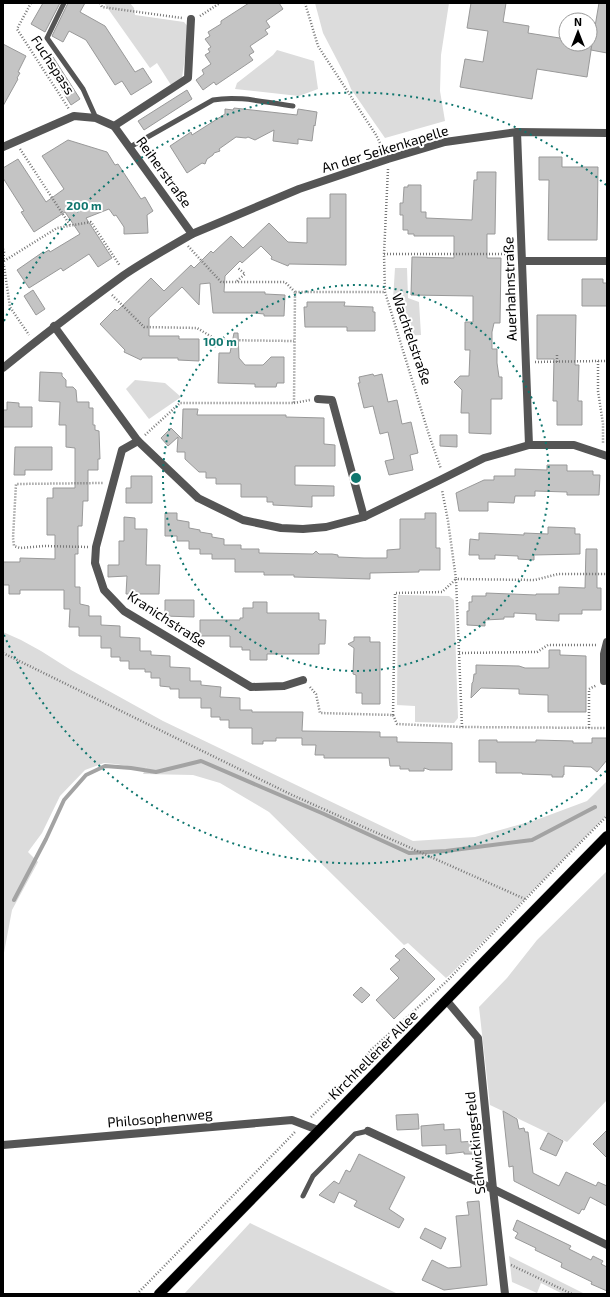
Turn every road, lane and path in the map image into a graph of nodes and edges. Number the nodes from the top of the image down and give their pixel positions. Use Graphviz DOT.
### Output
graph roads {
  1 [pos="31,3"];
  2 [pos="64,3"];
  3 [pos="100,3"];
  4 [pos="220,3"];
  5 [pos="305,3"];
  6 [pos="192,19"];
  7 [pos="293,106"];
  8 [pos="74,116"];
  9 [pos="96,118"];
  10 [pos="114,126"];
  11 [pos="517,132"];
  12 [pos="607,133"];
  13 [pos="15,141"];
  14 [pos="3,147"];
  15 [pos="130,147"];
  16 [pos="388,159"];
  17 [pos="70,225"];
  18 [pos="192,234"];
  19 [pos="182,240"];
  20 [pos="3,249"];
  21 [pos="384,254"];
  22 [pos="522,258"];
  23 [pos="4,261"];
  24 [pos="607,261"];
  25 [pos="4,266"];
  26 [pos="238,268"];
  27 [pos="126,275"];
  28 [pos="237,282"];
  29 [pos="106,289"];
  30 [pos="295,292"];
  31 [pos="385,292"];
  32 [pos="54,326"];
  33 [pos="294,341"];
  34 [pos="34,342"];
  35 [pos="557,355"];
  36 [pos="598,361"];
  37 [pos="607,361"];
  38 [pos="526,362"];
  39 [pos="557,362"];
  40 [pos="3,368"];
  41 [pos="318,399"];
  42 [pos="294,403"];
  43 [pos="138,441"];
  44 [pos="529,445"];
  45 [pos="605,455"];
  46 [pos="442,479"];
  47 [pos="113,483"];
  48 [pos="364,517"];
  49 [pos="96,547"];
  50 [pos="607,574"];
  51 [pos="456,579"];
  52 [pos="606,643"];
  53 [pos="459,652"];
  54 [pos="3,653"];
  55 [pos="303,680"];
  56 [pos="604,681"];
  57 [pos="393,714"];
  58 [pos="462,727"];
  59 [pos="589,728"];
  60 [pos="607,728"];
  61 [pos="607,816"];
  62 [pos="607,836"];
  63 [pos="525,899"];
  64 [pos="447,1001"];
  65 [pos="303,1124"];
  66 [pos="318,1130"];
  67 [pos="368,1131"];
  68 [pos="3,1145"];
  69 [pos="493,1189"];
  70 [pos="303,1196"];
  71 [pos="607,1245"];
  72 [pos="502,1261"];
  73 [pos="137,1294"];
  74 [pos="159,1294"];
  75 [pos="505,1294"];
  76 [pos="572,1294"];
  1 -- 8 [label="path, Fuchspass"];
  2 -- 9 [label="lane"];
  3 -- 6 [label="path"];
  4 -- 6 [label="path"];
  5 -- 16 [label="path"];
  6 -- 10 [label="street"];
  7 -- 15 [label="lane"];
  8 -- 9 [label="street, Reiherstraße"];
  8 -- 13 [label="street, Reiherstraße"];
  9 -- 10 [label="street, Reiherstraße"];
  10 -- 15 [label="street, Reiherstraße"];
  11 -- 12 [label="street, An der Seikenkapelle"];
  11 -- 16 [label="street, An der Seikenkapelle"];
  11 -- 22 [label="street, Auerhahnstraße"];
  13 -- 14 [label="street, Reiherstraße"];
  13 -- 17 [label="path"];
  15 -- 18 [label="street, Reiherstraße"];
  16 -- 18 [label="street, An der Seikenkapelle"];
  16 -- 21 [label="path"];
  17 -- 23 [label="path"];
  17 -- 27 [label="path"];
  18 -- 19 [label="street, An der Seikenkapelle"];
  19 -- 27 [label="street, An der Seikenkapelle"];
  19 -- 28 [label="path"];
  20 -- 23 [label="path"];
  21 -- 22 [label="path"];
  21 -- 31 [label="path"];
  22 -- 24 [label="street"];
  22 -- 38 [label="street, Auerhahnstraße"];
  23 -- 25 [label="path"];
  25 -- 34 [label="path"];
  26 -- 28 [label="path"];
  27 -- 29 [label="street, An der Seikenkapelle"];
  28 -- 30 [label="path"];
  29 -- 32 [label="street, An der Seikenkapelle"];
  29 -- 33 [label="path"];
  30 -- 31 [label="path, Wachtelstraße"];
  30 -- 33 [label="path"];
  31 -- 46 [label="path, Wachtelstraße"];
  32 -- 34 [label="street, An der Seikenkapelle"];
  32 -- 43 [label="street"];
  33 -- 42 [label="path"];
  34 -- 40 [label="street, An der Seikenkapelle"];
  35 -- 39 [label="path"];
  36 -- 37 [label="path"];
  36 -- 39 [label="path"];
  36 -- 45 [label="path"];
  38 -- 39 [label="path"];
  38 -- 44 [label="street, Auerhahnstraße"];
  41 -- 42 [label="path"];
  41 -- 48 [label="street"];
  42 -- 43 [label="path"];
  43 -- 47 [label="street, Kranichstraße"];
  43 -- 48 [label="street"];
  44 -- 45 [label="street"];
  44 -- 46 [label="street"];
  46 -- 48 [label="street"];
  46 -- 51 [label="path, Wachtelstraße"];
  47 -- 49 [label="street, Kranichstraße"];
  47 -- 49 [label="path"];
  49 -- 55 [label="street, Kranichstraße"];
  50 -- 51 [label="path"];
  51 -- 53 [label="path, Wachtelstraße"];
  51 -- 57 [label="path"];
  52 -- 53 [label="path"];
  52 -- 56 [label="street"];
  53 -- 58 [label="path, Wachtelstraße"];
  54 -- 63 [label="path"];
  55 -- 57 [label="path"];
  56 -- 59 [label="path"];
  57 -- 58 [label="path"];
  58 -- 59 [label="path"];
  59 -- 60 [label="path"];
  61 -- 63 [label="path"];
  62 -- 64 [label="main road, Kirchhellener Allee"];
  63 -- 65 [label="path"];
  64 -- 66 [label="main road, Kirchhellener Allee"];
  64 -- 69 [label="street, Schwickingsfeld"];
  65 -- 66 [label="street, Philosophenweg"];
  65 -- 68 [label="street, Philosophenweg"];
  65 -- 73 [label="path"];
  66 -- 74 [label="main road, Kirchhellener Allee"];
  67 -- 69 [label="street"];
  67 -- 70 [label="lane"];
  69 -- 71 [label="street"];
  69 -- 72 [label="street, Schwickingsfeld"];
  72 -- 75 [label="street, Schwickingsfeld"];
  72 -- 76 [label="path"];
}
